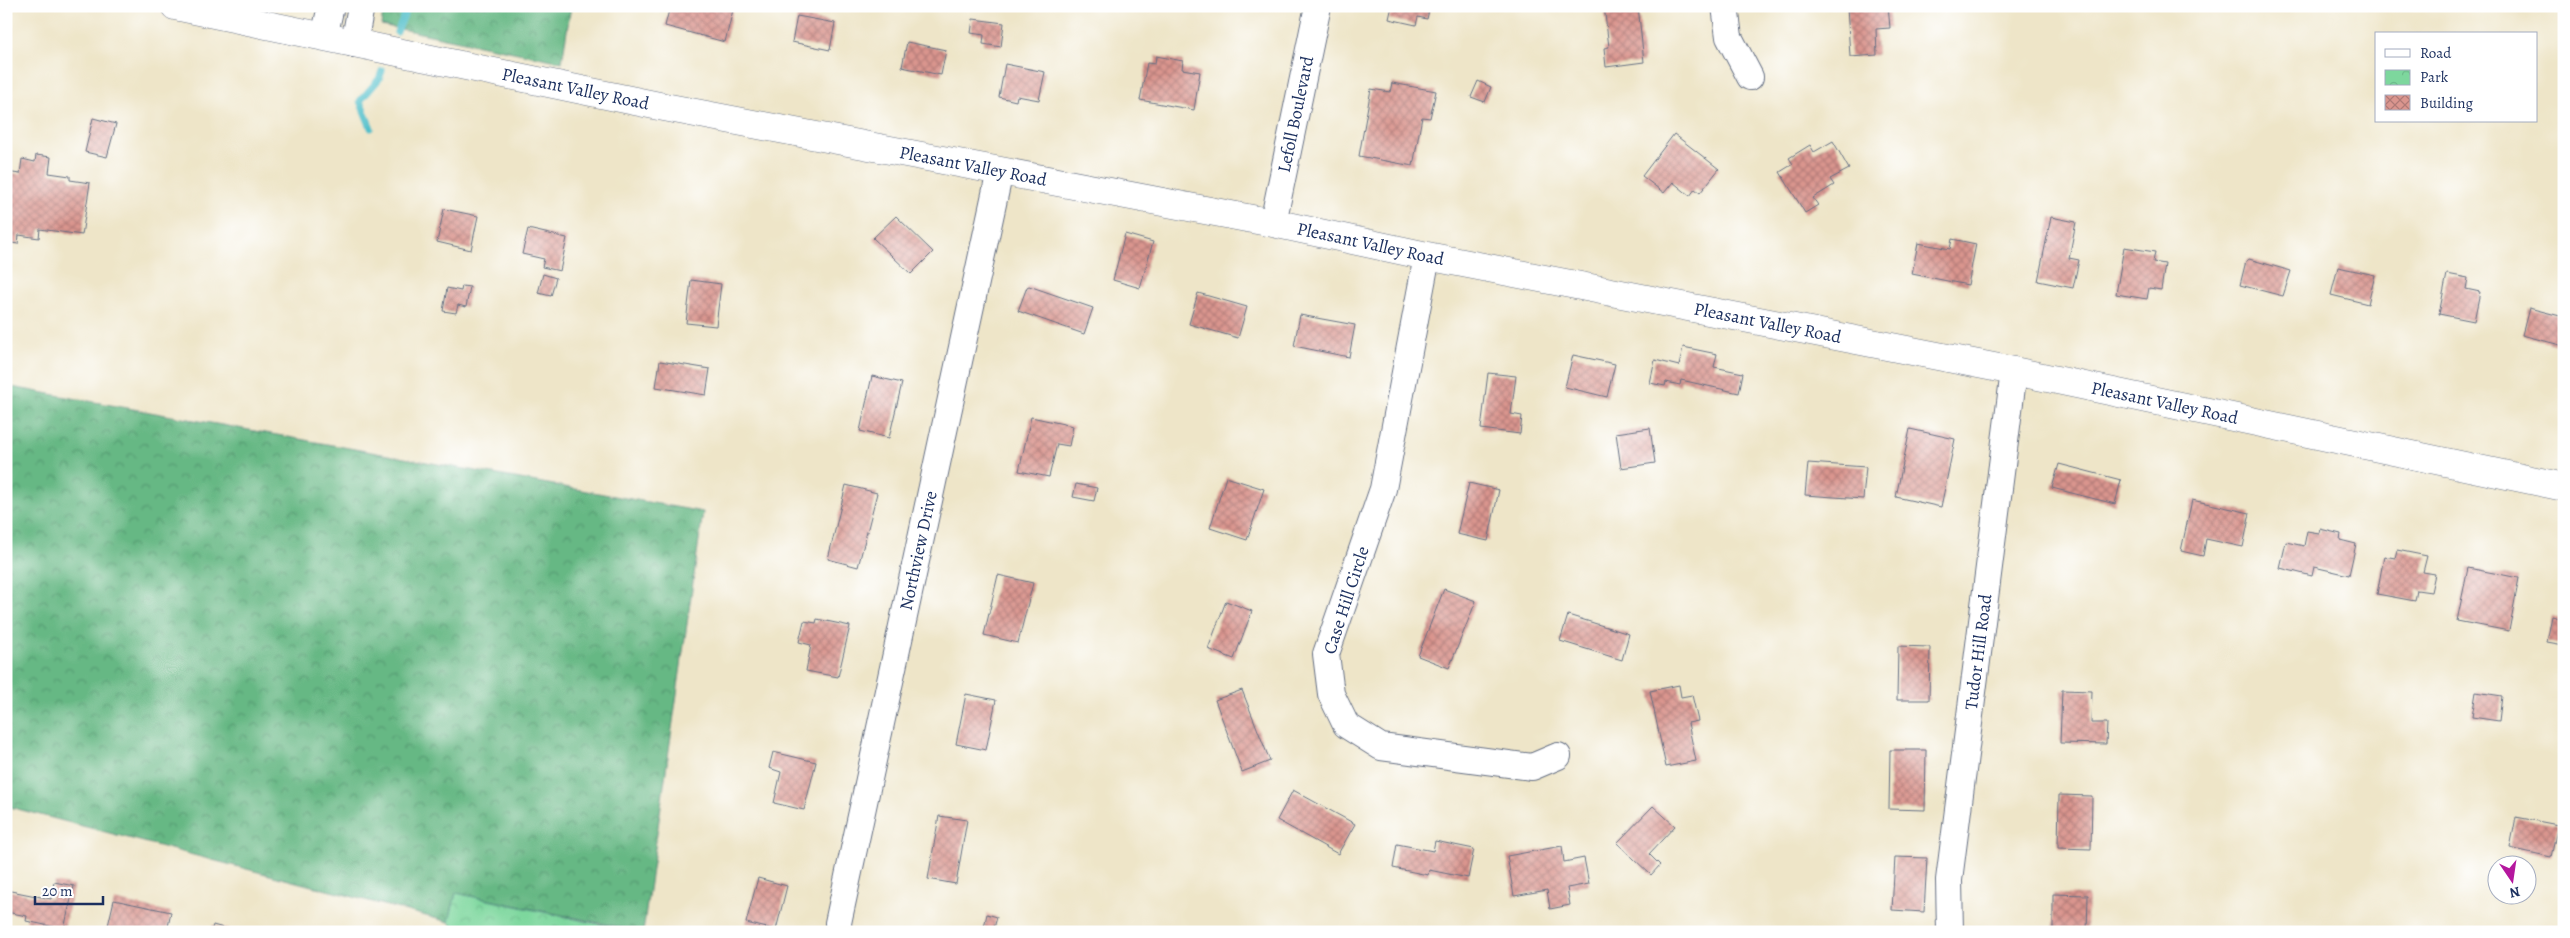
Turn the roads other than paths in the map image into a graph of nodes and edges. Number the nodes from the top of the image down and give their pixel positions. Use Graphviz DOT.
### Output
graph roads {
  1 [pos="175,6"];
  2 [pos="331,6"];
  3 [pos="361,6"];
  4 [pos="1318,6"];
  5 [pos="1725,6"];
  6 [pos="324,38"];
  7 [pos="354,44"];
  8 [pos="1750,77"];
  9 [pos="1000,171"];
  10 [pos="1273,223"];
  11 [pos="1427,256"];
  12 [pos="2014,372"];
  13 [pos="2564,488"];
  14 [pos="1558,756"];
  15 [pos="840,932"];
  16 [pos="1950,932"];
  1 -- 6 [label="main road, Pleasant Valley Road"];
  2 -- 6 [label="street"];
  3 -- 7 [label="street"];
  4 -- 10 [label="street, Lefoll Boulevard"];
  5 -- 8 [label="street"];
  6 -- 7 [label="main road, Pleasant Valley Road"];
  7 -- 9 [label="main road, Pleasant Valley Road"];
  9 -- 10 [label="main road, Pleasant Valley Road"];
  9 -- 15 [label="street, Northview Drive"];
  10 -- 11 [label="main road, Pleasant Valley Road"];
  11 -- 12 [label="main road, Pleasant Valley Road"];
  11 -- 14 [label="street, Case Hill Circle"];
  12 -- 13 [label="main road, Pleasant Valley Road"];
  12 -- 16 [label="street, Tudor Hill Road"];
}
